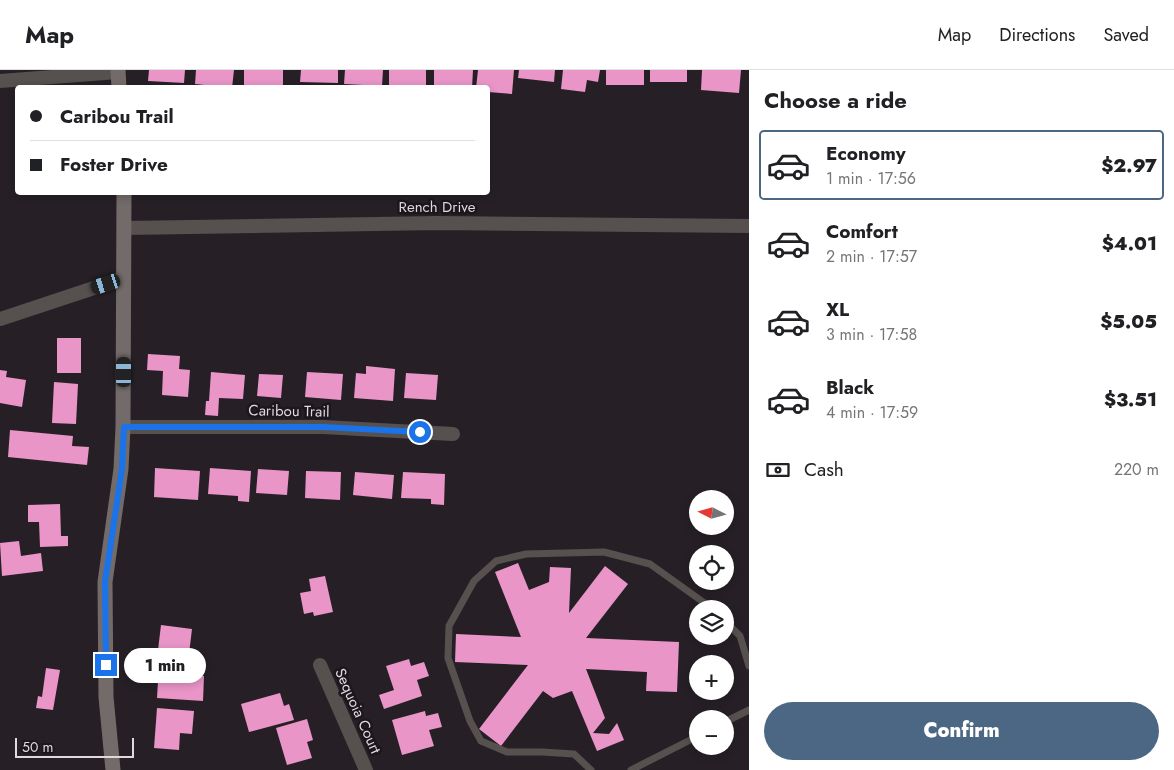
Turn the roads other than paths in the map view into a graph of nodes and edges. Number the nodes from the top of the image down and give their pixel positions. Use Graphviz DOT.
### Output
graph roads {
  1 [pos="118,71"];
  2 [pos="0,81"];
  3 [pos="119,85"];
  4 [pos="124,195"];
  5 [pos="749,226"];
  6 [pos="124,228"];
  7 [pos="124,278"];
  8 [pos="0,319"];
  9 [pos="124,427"];
  10 [pos="453,434"];
  11 [pos="700,600"];
  12 [pos="734,630"];
  13 [pos="320,665"];
  14 [pos="749,666"];
  15 [pos="749,710"];
  16 [pos="734,718"];
  17 [pos="689,741"];
  18 [pos="113,770"];
  19 [pos="366,770"];
  20 [pos="591,770"];
  21 [pos="631,770"];
  1 -- 2 [label="street"];
  1 -- 3 [label="street"];
  4 -- 6 [label="street"];
  5 -- 6 [label="street, Rench Drive"];
  6 -- 7 [label="street"];
  7 -- 8 [label="street"];
  7 -- 9 [label="street"];
  9 -- 10 [label="street, Caribou Trail"];
  9 -- 18 [label="street"];
  11 -- 20 [label="lane"];
  12 -- 14 [label="lane"];
  13 -- 19 [label="street, Sequoia Court"];
  15 -- 16 [label="lane"];
  17 -- 21 [label="lane"];
}
